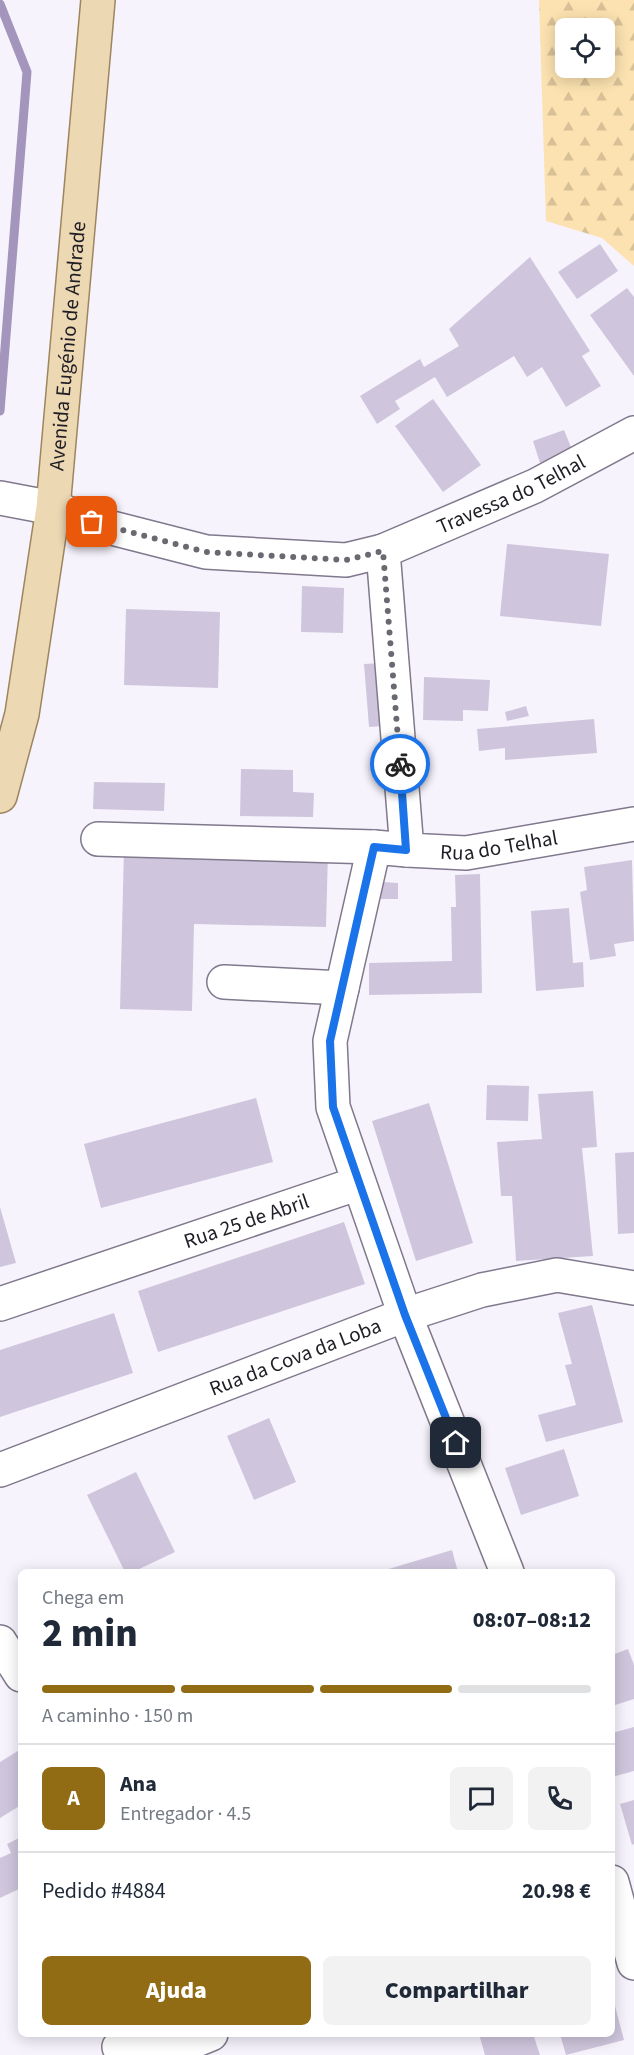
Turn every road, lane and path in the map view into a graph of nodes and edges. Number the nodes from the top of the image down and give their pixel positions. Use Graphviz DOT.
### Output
graph roads {
  1 [pos="98,0"];
  2 [pos="634,433"];
  3 [pos="0,498"];
  4 [pos="52,508"];
  5 [pos="383,551"];
  6 [pos="0,796"];
  7 [pos="634,824"];
  8 [pos="98,839"];
  9 [pos="374,847"];
  10 [pos="406,850"];
  11 [pos="224,982"];
  12 [pos="342,988"];
  13 [pos="359,1183"];
  14 [pos="634,1288"];
  15 [pos="0,1304"];
  16 [pos="405,1315"];
  17 [pos="0,1470"];
  18 [pos="506,1569"];
  19 [pos="0,1642"];
  20 [pos="18,1670"];
  21 [pos="615,1895"];
  22 [pos="634,1963"];
  23 [pos="204,2037"];
  24 [pos="118,2045"];
  1 -- 4 [label="main road, Avenida Eugénio de Andrade"];
  2 -- 5 [label="street, Travessa do Telhal"];
  3 -- 4 [label="street"];
  4 -- 5 [label="street"];
  4 -- 6 [label="main road, Avenida Eugénio de Andrade"];
  5 -- 10 [label="street"];
  7 -- 10 [label="street, Rua do Telhal"];
  8 -- 9 [label="street, Rua do Telhal"];
  9 -- 10 [label="street, Rua do Telhal"];
  9 -- 12 [label="street"];
  11 -- 12 [label="street"];
  12 -- 13 [label="street"];
  13 -- 15 [label="street, Rua 25 de Abril"];
  13 -- 16 [label="street"];
  14 -- 16 [label="street, Rua da Cova da Loba"];
  16 -- 17 [label="street, Rua da Cova da Loba"];
  16 -- 18 [label="street"];
  19 -- 20 [label="street"];
  21 -- 22 [label="street"];
  23 -- 24 [label="street"];
}
